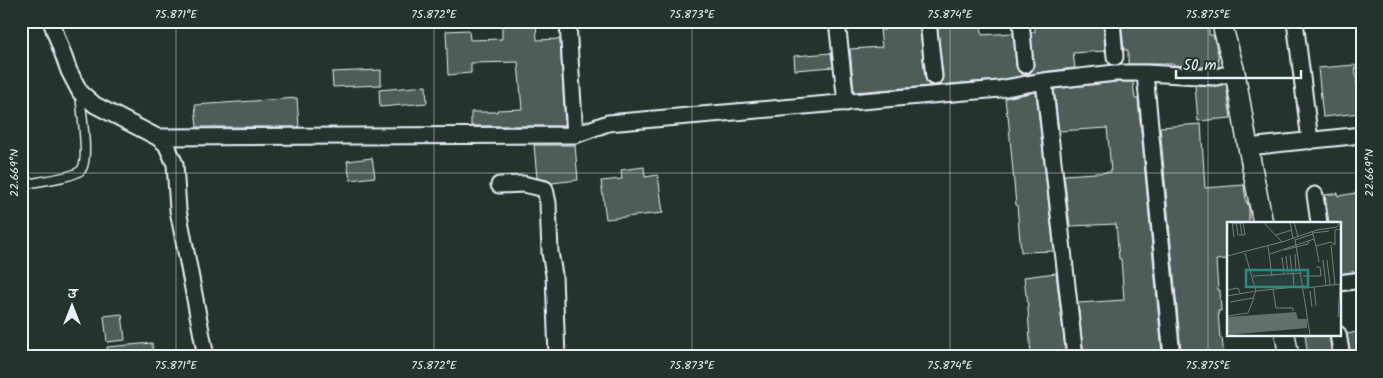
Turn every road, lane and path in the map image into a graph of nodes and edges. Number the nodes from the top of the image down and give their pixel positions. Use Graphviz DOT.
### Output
graph roads {
  1 [pos="51,21"];
  2 [pos="568,21"];
  3 [pos="837,21"];
  4 [pos="928,21"];
  5 [pos="1021,21"];
  6 [pos="1112,21"];
  7 [pos="1221,21"];
  8 [pos="1295,21"];
  9 [pos="1114,57"];
  10 [pos="1025,65"];
  11 [pos="1235,72"];
  12 [pos="1145,73"];
  13 [pos="934,77"];
  14 [pos="1044,81"];
  15 [pos="80,92"];
  16 [pos="846,104"];
  17 [pos="575,135"];
  18 [pos="1362,136"];
  19 [pos="162,140"];
  20 [pos="1310,141"];
  21 [pos="1248,147"];
  22 [pos="21,185"];
  23 [pos="499,185"];
  24 [pos="1315,195"];
  25 [pos="1263,222"];
  26 [pos="1320,222"];
  27 [pos="1362,280"];
  28 [pos="1340,283"];
  29 [pos="1285,336"];
  30 [pos="1338,336"];
  31 [pos="206,357"];
  32 [pos="557,357"];
  33 [pos="1074,357"];
  34 [pos="1172,357"];
  35 [pos="1289,357"];
  36 [pos="1342,357"];
  1 -- 15 [label="street"];
  2 -- 17 [label="street"];
  3 -- 16 [label="street"];
  4 -- 13 [label="street"];
  5 -- 10 [label="street"];
  6 -- 9 [label="street"];
  7 -- 11 [label="street"];
  8 -- 20 [label="street"];
  11 -- 12 [label="street"];
  11 -- 21 [label="street"];
  12 -- 14 [label="street"];
  12 -- 34 [label="street"];
  14 -- 16 [label="street"];
  14 -- 33 [label="street"];
  15 -- 19 [label="street"];
  15 -- 22 [label="lane"];
  16 -- 17 [label="street"];
  17 -- 19 [label="street"];
  18 -- 20 [label="street"];
  19 -- 31 [label="street"];
  20 -- 21 [label="street"];
  21 -- 25 [label="street"];
  23 -- 32 [label="street"];
  24 -- 26 [label="street"];
  27 -- 28 [label="street"];
  29 -- 35 [label="street"];
  30 -- 36 [label="street"];
}
